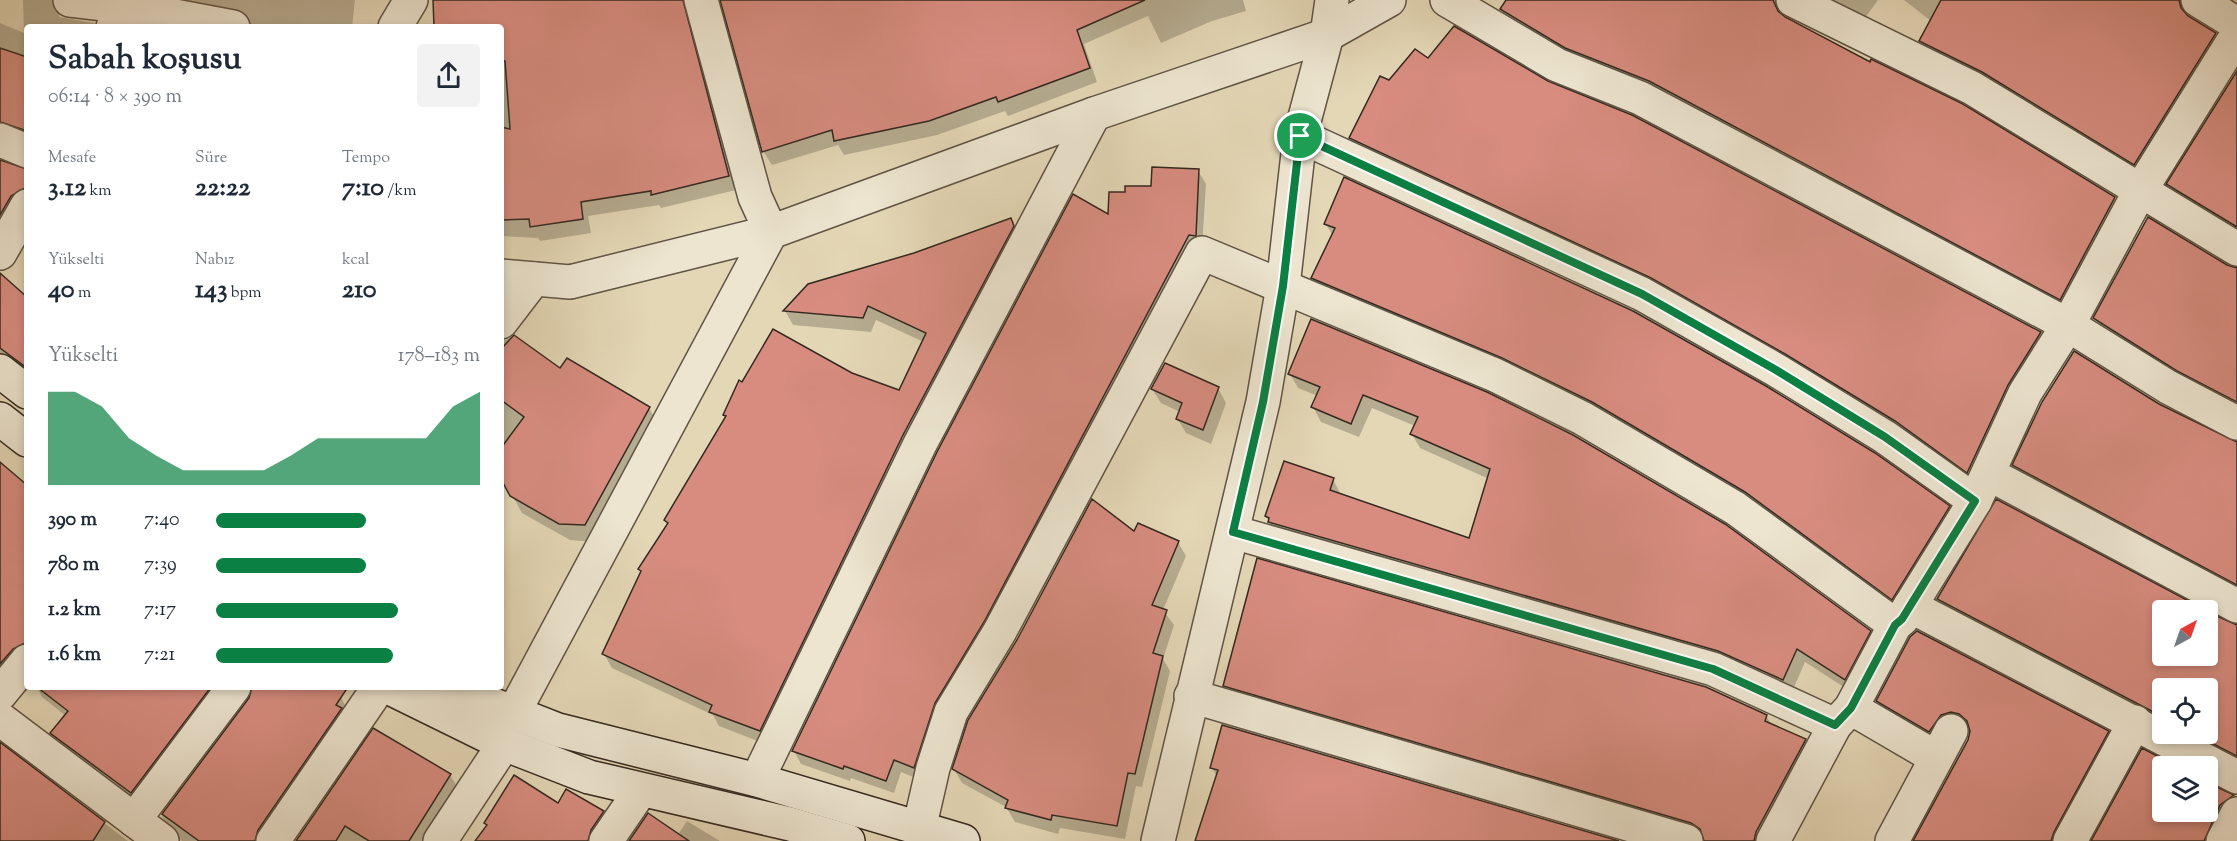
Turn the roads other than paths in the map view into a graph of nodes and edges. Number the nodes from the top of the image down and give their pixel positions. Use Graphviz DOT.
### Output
graph roads {
  1 [pos="70,0"];
  2 [pos="411,0"];
  3 [pos="701,0"];
  4 [pos="1332,0"];
  5 [pos="1389,0"];
  6 [pos="1447,0"];
  7 [pos="1793,0"];
  8 [pos="2198,0"];
  9 [pos="117,17"];
  10 [pos="199,24"];
  11 [pos="397,24"];
  12 [pos="2237,24"];
  13 [pos="1327,35"];
  14 [pos="2237,35"];
  15 [pos="1094,114"];
  16 [pos="1300,136"];
  17 [pos="0,140"];
  18 [pos="24,150"];
  19 [pos="2140,191"];
  20 [pos="24,211"];
  21 [pos="771,232"];
  22 [pos="2237,249"];
  23 [pos="0,253"];
  24 [pos="504,276"];
  25 [pos="534,279"];
  26 [pos="1283,286"];
  27 [pos="504,318"];
  28 [pos="2068,325"];
  29 [pos="0,371"];
  30 [pos="24,390"];
  31 [pos="2237,423"];
  32 [pos="1982,488"];
  33 [pos="1233,532"];
  34 [pos="2237,606"];
  35 [pos="1903,616"];
  36 [pos="24,665"];
  37 [pos="232,690"];
  38 [pos="377,690"];
  39 [pos="397,690"];
  40 [pos="452,690"];
  41 [pos="0,694"];
  42 [pos="1191,696"];
  43 [pos="1843,716"];
  44 [pos="0,719"];
  45 [pos="2135,722"];
  46 [pos="508,729"];
  47 [pos="2237,777"];
  48 [pos="757,780"];
  49 [pos="641,790"];
  50 [pos="2237,814"];
  51 [pos="134,820"];
  52 [pos="919,829"];
  53 [pos="162,841"];
  54 [pos="273,841"];
  55 [pos="441,841"];
  56 [pos="606,841"];
  57 [pos="848,841"];
  58 [pos="963,841"];
  59 [pos="1158,841"];
  60 [pos="1686,841"];
  61 [pos="1773,841"];
  62 [pos="1892,841"];
  63 [pos="2070,841"];
  64 [pos="2223,841"];
  1 -- 9 [label="street"];
  2 -- 11 [label="street"];
  3 -- 21 [label="street"];
  4 -- 13 [label="street"];
  5 -- 13 [label="street"];
  6 -- 28 [label="street"];
  7 -- 19 [label="street"];
  8 -- 12 [label="street"];
  9 -- 10 [label="street"];
  13 -- 15 [label="street"];
  13 -- 16 [label="street"];
  14 -- 19 [label="street"];
  15 -- 21 [label="street"];
  15 -- 48 [label="street"];
  16 -- 26 [label="street"];
  16 -- 32 [label="street"];
  17 -- 18 [label="street"];
  19 -- 22 [label="street"];
  19 -- 28 [label="street"];
  20 -- 23 [label="street"];
  21 -- 25 [label="street"];
  21 -- 46 [label="street"];
  24 -- 25 [label="street"];
  25 -- 27 [label="street"];
  26 -- 33 [label="street"];
  26 -- 35 [label="street"];
  26 -- 52 [label="street"];
  28 -- 31 [label="street"];
  28 -- 32 [label="street"];
  29 -- 30 [label="street"];
  32 -- 34 [label="street"];
  32 -- 35 [label="street"];
  33 -- 42 [label="street"];
  33 -- 43 [label="street"];
  35 -- 43 [label="street"];
  35 -- 45 [label="street"];
  36 -- 41 [label="street"];
  37 -- 51 [label="street"];
  38 -- 54 [label="street"];
  39 -- 46 [label="street"];
  40 -- 46 [label="street"];
  42 -- 59 [label="street"];
  42 -- 60 [label="street"];
  43 -- 61 [label="street"];
  43 -- 62 [label="street"];
  44 -- 51 [label="street"];
  45 -- 47 [label="street"];
  45 -- 63 [label="street"];
  46 -- 48 [label="street"];
  46 -- 49 [label="street"];
  46 -- 55 [label="street"];
  48 -- 52 [label="street"];
  49 -- 56 [label="street"];
  49 -- 57 [label="street"];
  50 -- 64 [label="street"];
  51 -- 53 [label="street"];
  52 -- 58 [label="street"];
}
